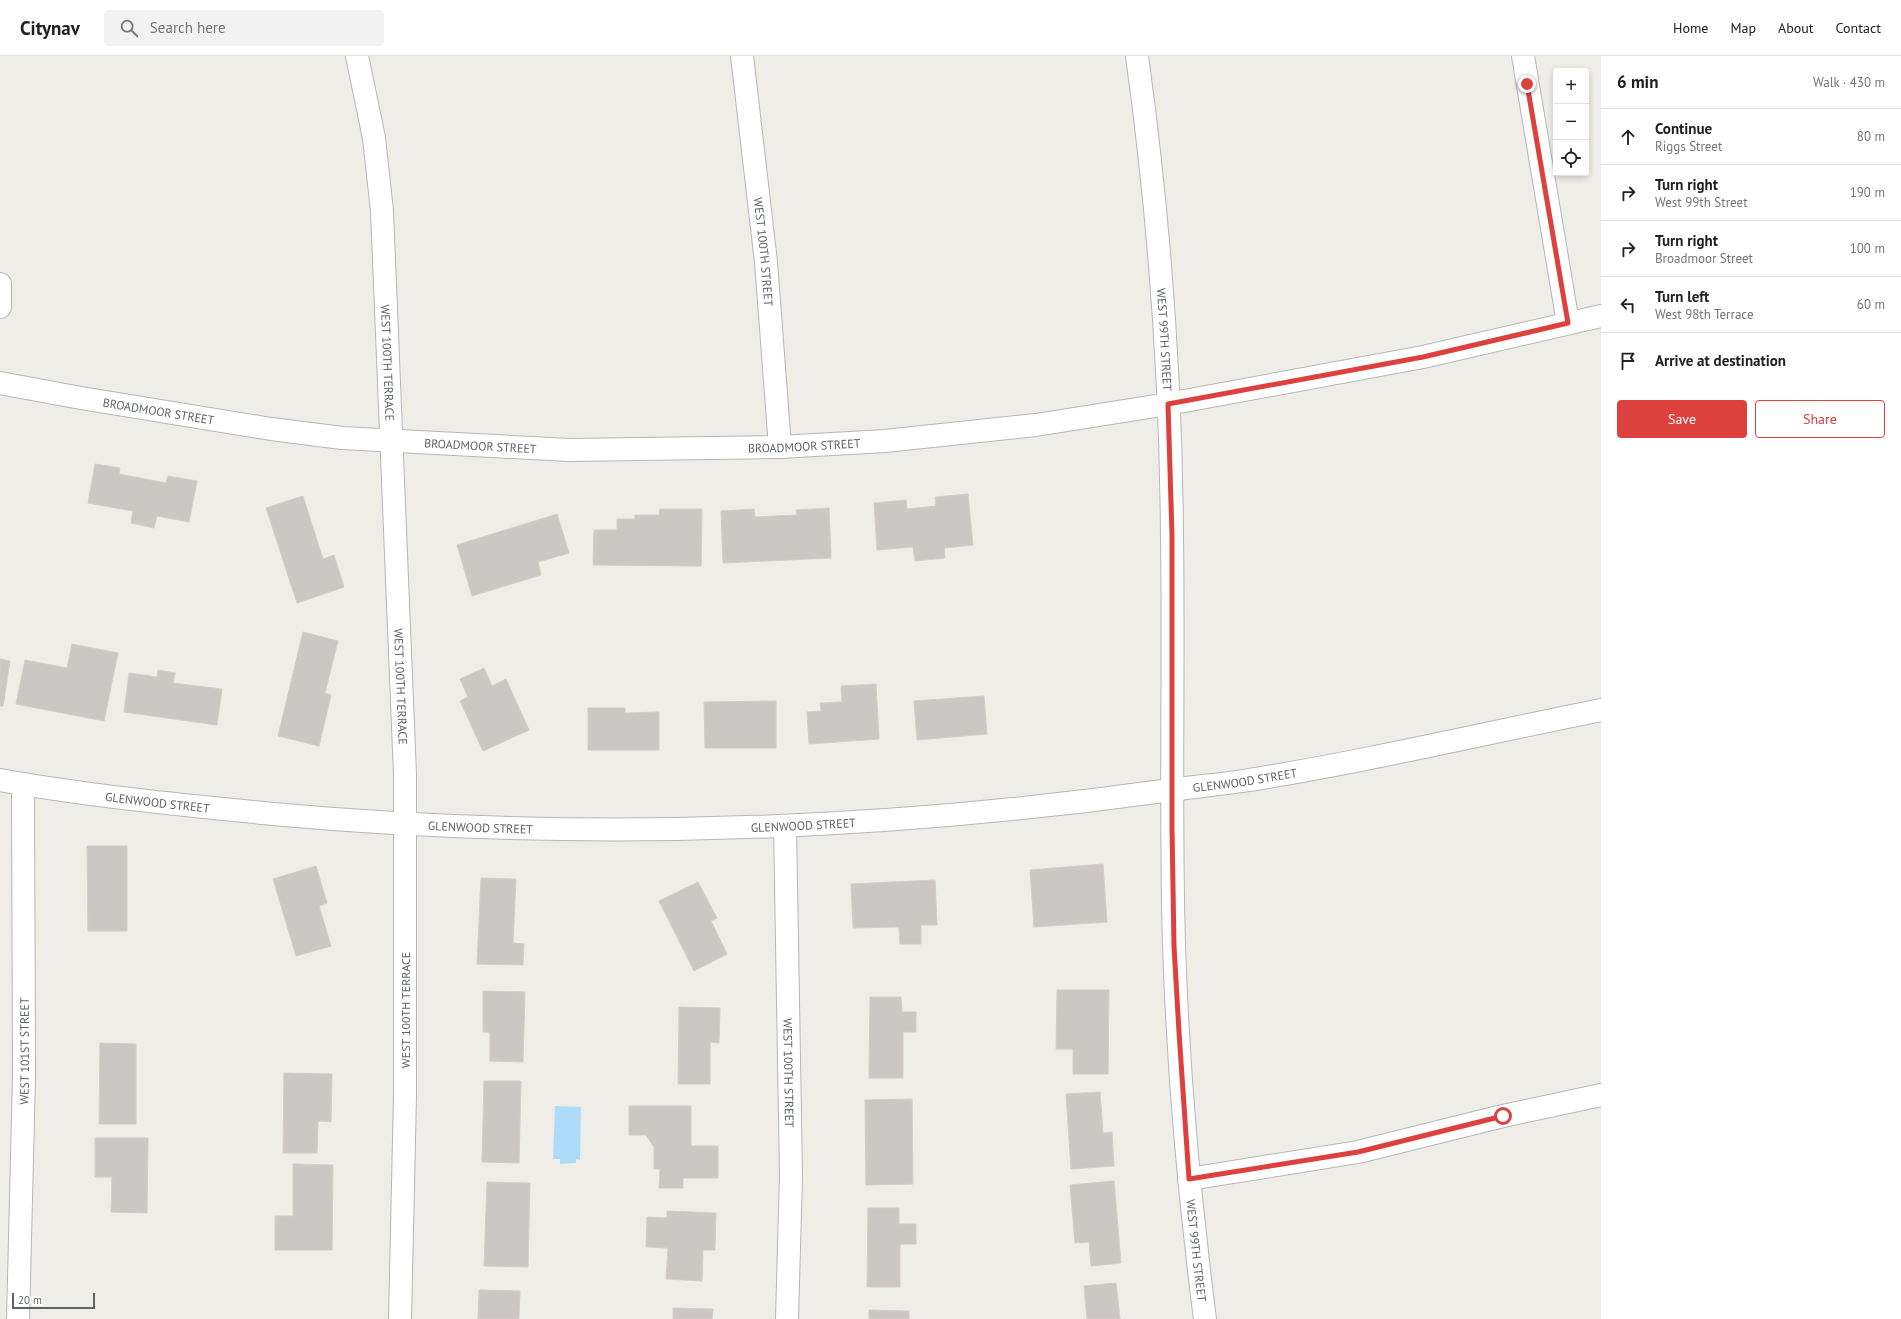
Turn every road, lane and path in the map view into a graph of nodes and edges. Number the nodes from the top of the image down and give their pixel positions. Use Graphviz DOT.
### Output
graph roads {
  1 [pos="357,56"];
  2 [pos="742,56"];
  3 [pos="1137,56"];
  4 [pos="1523,56"];
  5 [pos="0,284"];
  6 [pos="0,307"];
  7 [pos="1601,316"];
  8 [pos="1568,323"];
  9 [pos="0,383"];
  10 [pos="1168,404"];
  11 [pos="392,441"];
  12 [pos="780,448"];
  13 [pos="1601,710"];
  14 [pos="0,780"];
  15 [pos="23,784"];
  16 [pos="1173,790"];
  17 [pos="404,824"];
  18 [pos="785,826"];
  19 [pos="1601,1095"];
  20 [pos="1189,1179"];
  21 [pos="18,1319"];
  22 [pos="400,1319"];
  23 [pos="788,1319"];
  24 [pos="1205,1319"];
  1 -- 11 [label="street, WEST 100TH TERRACE"];
  2 -- 12 [label="street, WEST 100TH STREET"];
  3 -- 10 [label="street, WEST 99TH STREET"];
  4 -- 8 [label="street"];
  5 -- 6 [label="street"];
  7 -- 8 [label="street, BROADMOOR STREET"];
  8 -- 10 [label="street, BROADMOOR STREET"];
  9 -- 11 [label="street, BROADMOOR STREET"];
  10 -- 12 [label="street, BROADMOOR STREET"];
  10 -- 16 [label="street, WEST 99TH STREET"];
  11 -- 12 [label="street, BROADMOOR STREET"];
  11 -- 17 [label="street, WEST 100TH TERRACE"];
  13 -- 16 [label="street, GLENWOOD STREET"];
  14 -- 15 [label="street, GLENWOOD STREET"];
  15 -- 17 [label="street, GLENWOOD STREET"];
  15 -- 21 [label="street, WEST 101ST STREET"];
  16 -- 18 [label="street, GLENWOOD STREET"];
  16 -- 20 [label="street, WEST 99TH STREET"];
  17 -- 18 [label="street, GLENWOOD STREET"];
  17 -- 22 [label="street, WEST 100TH TERRACE"];
  18 -- 23 [label="street, WEST 100TH STREET"];
  19 -- 20 [label="street"];
  20 -- 24 [label="street, WEST 99TH STREET"];
}
